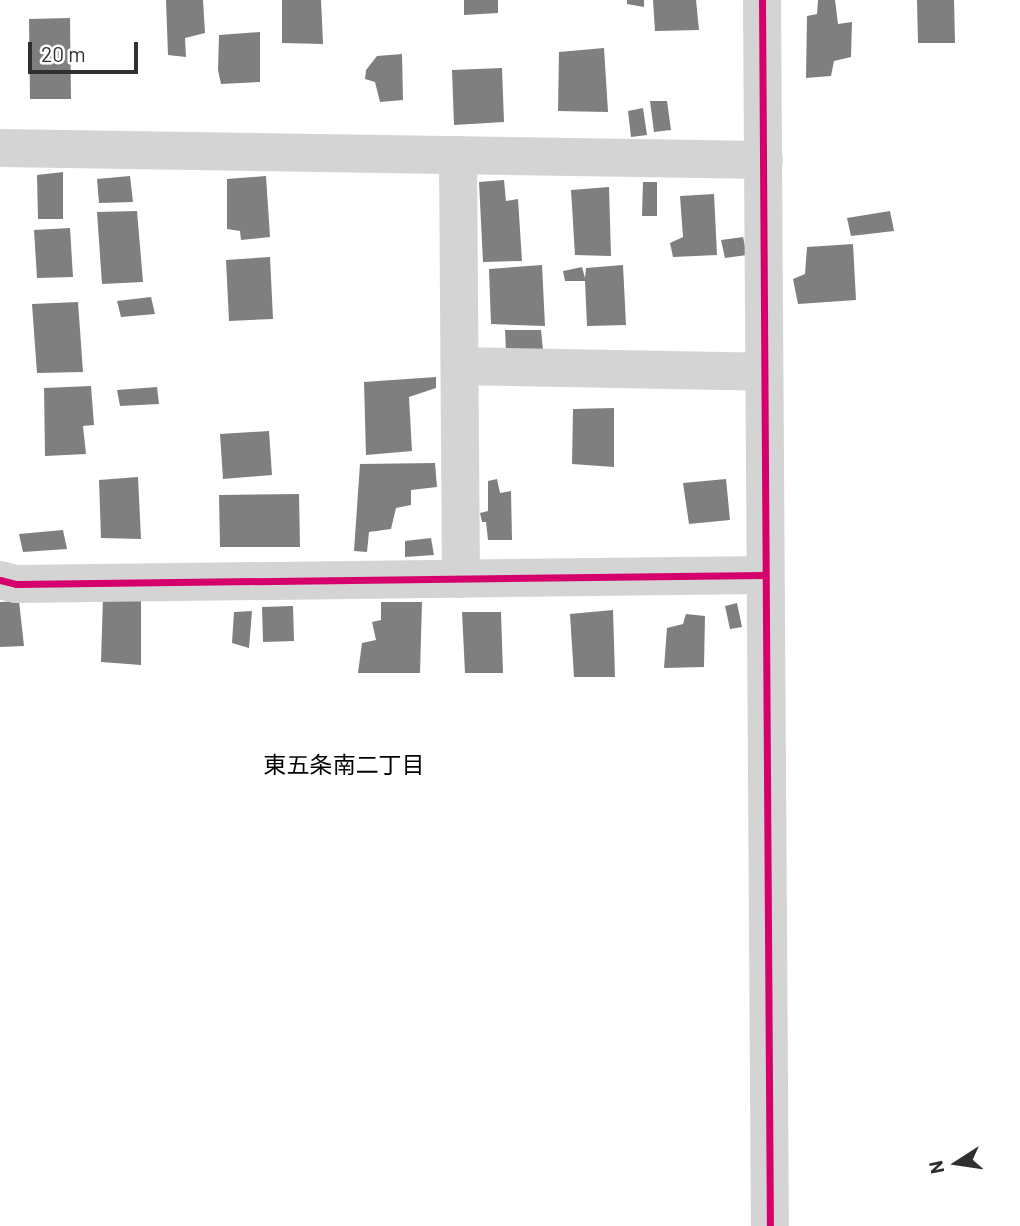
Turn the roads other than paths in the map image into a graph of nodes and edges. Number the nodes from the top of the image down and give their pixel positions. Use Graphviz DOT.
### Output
graph roads {
  1 [pos="762,0"];
  2 [pos="0,148"];
  3 [pos="458,155"];
  4 [pos="764,160"];
  5 [pos="460,366"];
  6 [pos="764,372"];
  7 [pos="765,575"];
  8 [pos="461,579"];
  9 [pos="0,580"];
  10 [pos="770,1226"];
  1 -- 4 [label="street"];
  2 -- 3 [label="street"];
  3 -- 4 [label="street"];
  3 -- 5 [label="street"];
  4 -- 6 [label="street"];
  5 -- 6 [label="street"];
  5 -- 8 [label="street"];
  6 -- 7 [label="street"];
  7 -- 8 [label="street"];
  7 -- 10 [label="street"];
  8 -- 9 [label="street"];
}
